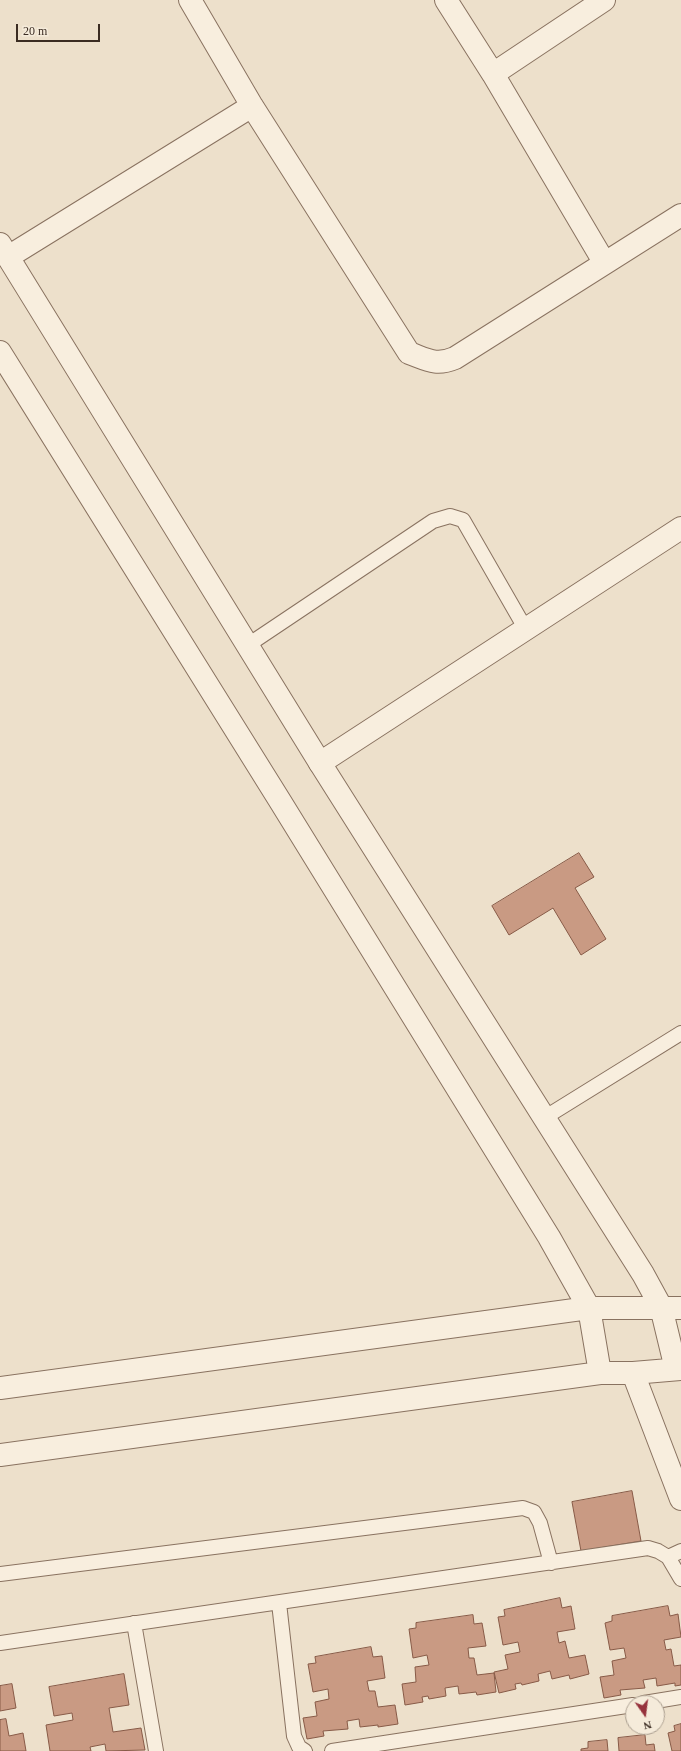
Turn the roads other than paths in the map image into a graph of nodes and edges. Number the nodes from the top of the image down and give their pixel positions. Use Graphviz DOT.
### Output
graph roads {
  1 [pos="190,0"];
  2 [pos="446,0"];
  3 [pos="604,0"];
  4 [pos="493,74"];
  5 [pos="252,106"];
  6 [pos="681,215"];
  7 [pos="4,251"];
  8 [pos="604,262"];
  9 [pos="0,352"];
  10 [pos="681,528"];
  11 [pos="526,628"];
  12 [pos="248,645"];
  13 [pos="320,763"];
  14 [pos="681,1033"];
  15 [pos="544,1118"];
  16 [pos="589,1308"];
  17 [pos="671,1308"];
  18 [pos="678,1369"];
  19 [pos="600,1373"];
  20 [pos="633,1373"];
  21 [pos="0,1388"];
  22 [pos="0,1455"];
  23 [pos="681,1499"];
  24 [pos="681,1551"];
  25 [pos="668,1557"];
  26 [pos="551,1563"];
  27 [pos="0,1574"];
  28 [pos="681,1579"];
  29 [pos="278,1603"];
  30 [pos="134,1623"];
  31 [pos="0,1643"];
  32 [pos="681,1697"];
  33 [pos="665,1700"];
  34 [pos="625,1706"];
  35 [pos="156,1751"];
  36 [pos="305,1751"];
  37 [pos="332,1751"];
  1 -- 5 [label="street"];
  2 -- 4 [label="street"];
  3 -- 4 [label="street"];
  4 -- 8 [label="street"];
  5 -- 7 [label="street"];
  5 -- 8 [label="street"];
  6 -- 8 [label="street"];
  7 -- 12 [label="street"];
  9 -- 16 [label="street"];
  10 -- 11 [label="street"];
  11 -- 12 [label="lane"];
  11 -- 13 [label="street"];
  12 -- 13 [label="street"];
  13 -- 15 [label="street"];
  14 -- 15 [label="lane"];
  15 -- 17 [label="street"];
  16 -- 17 [label="street"];
  16 -- 19 [label="street"];
  16 -- 21 [label="street"];
  17 -- 18 [label="street"];
  18 -- 20 [label="street"];
  19 -- 20 [label="street"];
  19 -- 22 [label="street"];
  20 -- 23 [label="street"];
  24 -- 25 [label="lane"];
  25 -- 26 [label="lane"];
  25 -- 28 [label="lane"];
  26 -- 27 [label="lane"];
  26 -- 29 [label="lane"];
  29 -- 30 [label="lane"];
  29 -- 36 [label="lane"];
  30 -- 31 [label="lane"];
  30 -- 35 [label="lane"];
  32 -- 33 [label="lane"];
  34 -- 37 [label="lane"];
}
